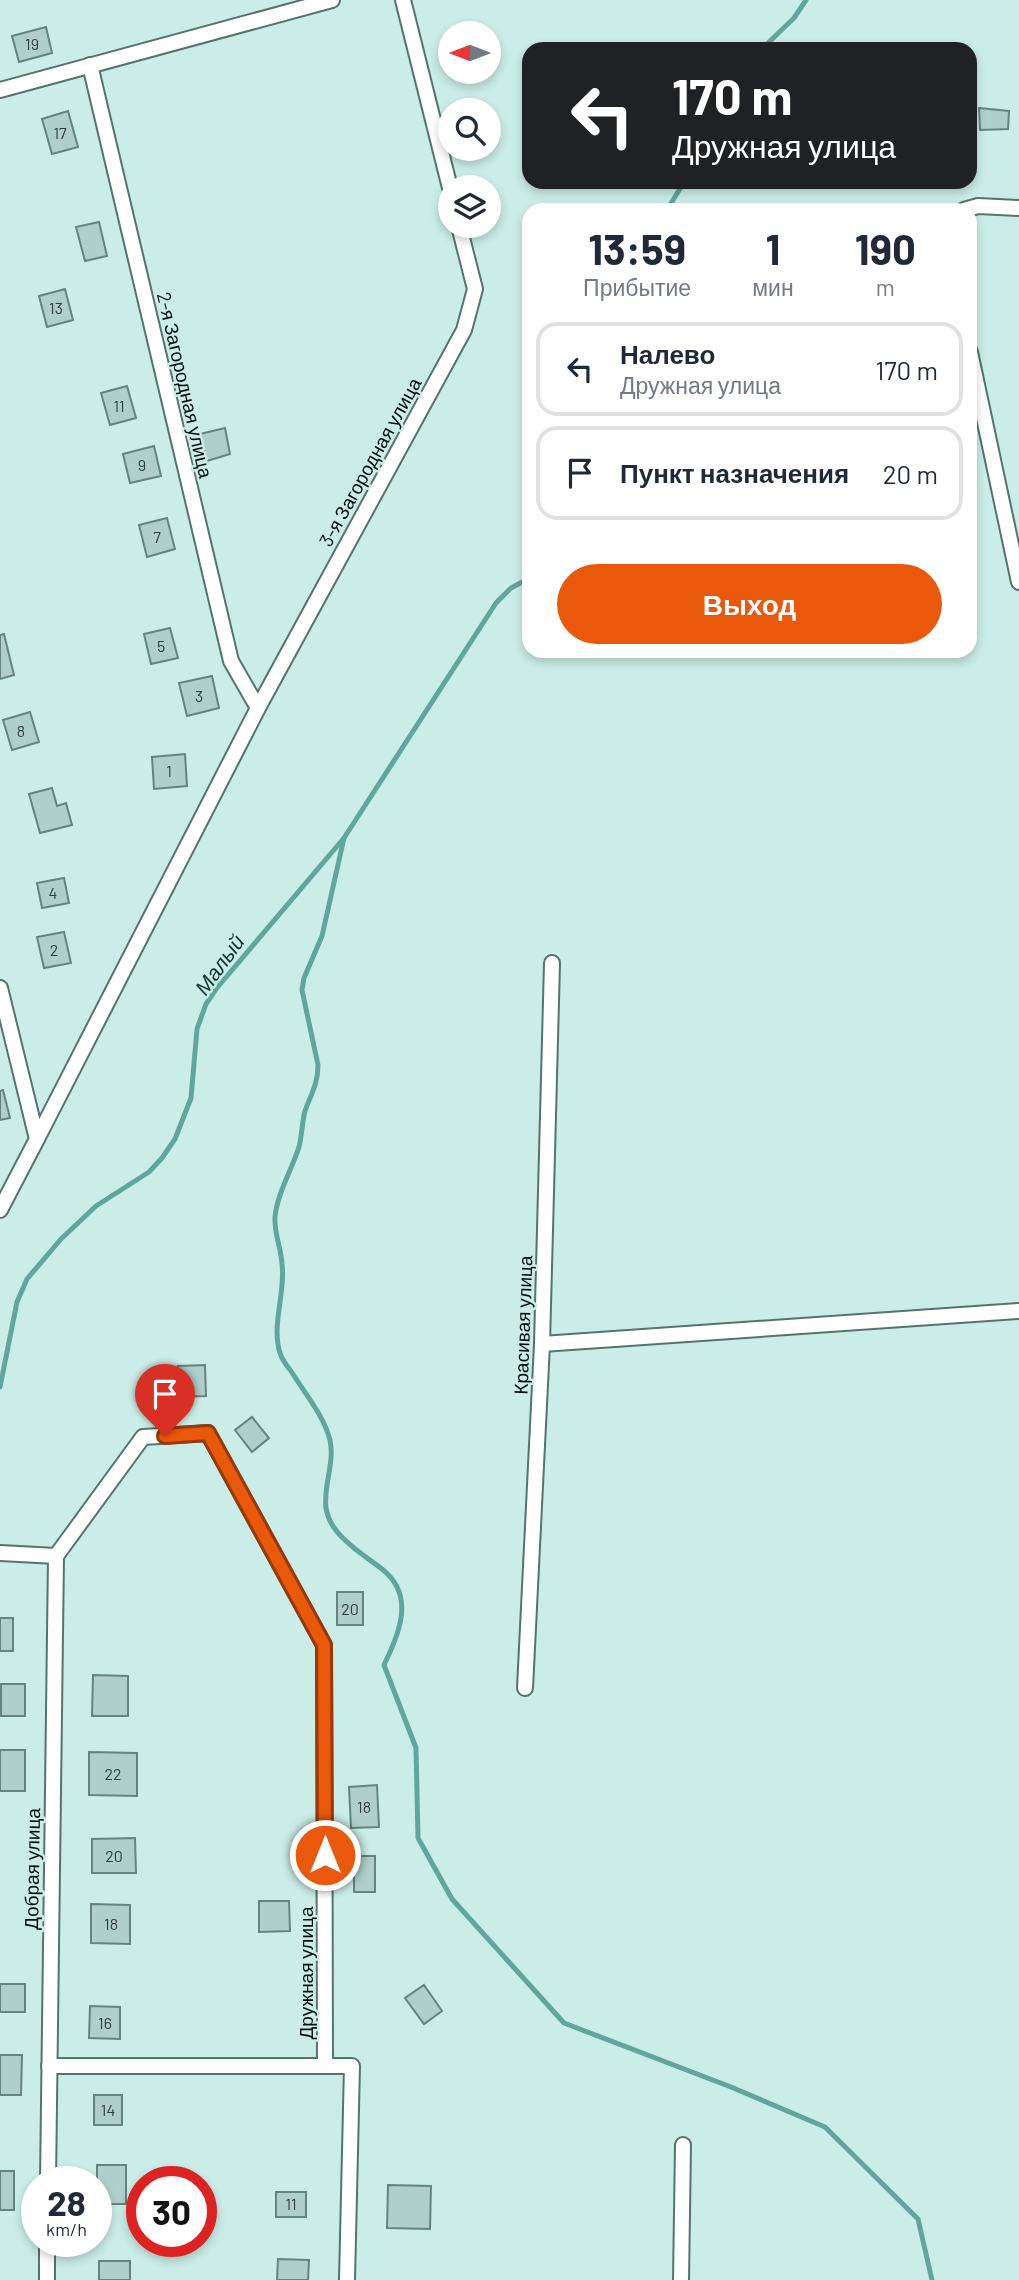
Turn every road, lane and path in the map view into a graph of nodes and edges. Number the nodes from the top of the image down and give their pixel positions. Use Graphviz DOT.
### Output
graph roads {
  1 [pos="332,0"];
  2 [pos="403,0"];
  3 [pos="90,65"];
  4 [pos="0,90"];
  5 [pos="447,175"];
  6 [pos="977,206"];
  7 [pos="1019,208"];
  8 [pos="462,238"];
  9 [pos="977,385"];
  10 [pos="1019,582"];
  11 [pos="258,708"];
  12 [pos="552,963"];
  13 [pos="0,988"];
  14 [pos="37,1139"];
  15 [pos="0,1210"];
  16 [pos="1019,1311"];
  17 [pos="542,1344"];
  18 [pos="0,1553"];
  19 [pos="56,1556"];
  20 [pos="525,1688"];
  21 [pos="49,2066"];
  22 [pos="326,2066"];
  23 [pos="683,2145"];
  24 [pos="48,2166"];
  25 [pos="47,2257"];
  26 [pos="47,2280"];
  27 [pos="347,2280"];
  28 [pos="681,2280"];
  1 -- 3 [label="street"];
  2 -- 5 [label="street"];
  3 -- 4 [label="street"];
  3 -- 11 [label="street, 2-я Загородная улица"];
  6 -- 7 [label="street"];
  8 -- 11 [label="street, 3-я Загородная улица"];
  9 -- 10 [label="street"];
  11 -- 14 [label="street, 3-я Загородная улица"];
  12 -- 17 [label="street, Красивая улица"];
  13 -- 14 [label="street"];
  14 -- 15 [label="street, 3-я Загородная улица"];
  16 -- 17 [label="street"];
  17 -- 20 [label="street, Красивая улица"];
  18 -- 19 [label="street"];
  19 -- 21 [label="street, Добрая улица"];
  19 -- 22 [label="street, Дружная улица"];
  21 -- 22 [label="street"];
  21 -- 24 [label="street, Добрая улица"];
  22 -- 27 [label="street, Дружная улица"];
  23 -- 28 [label="street"];
  25 -- 26 [label="street"];
}
